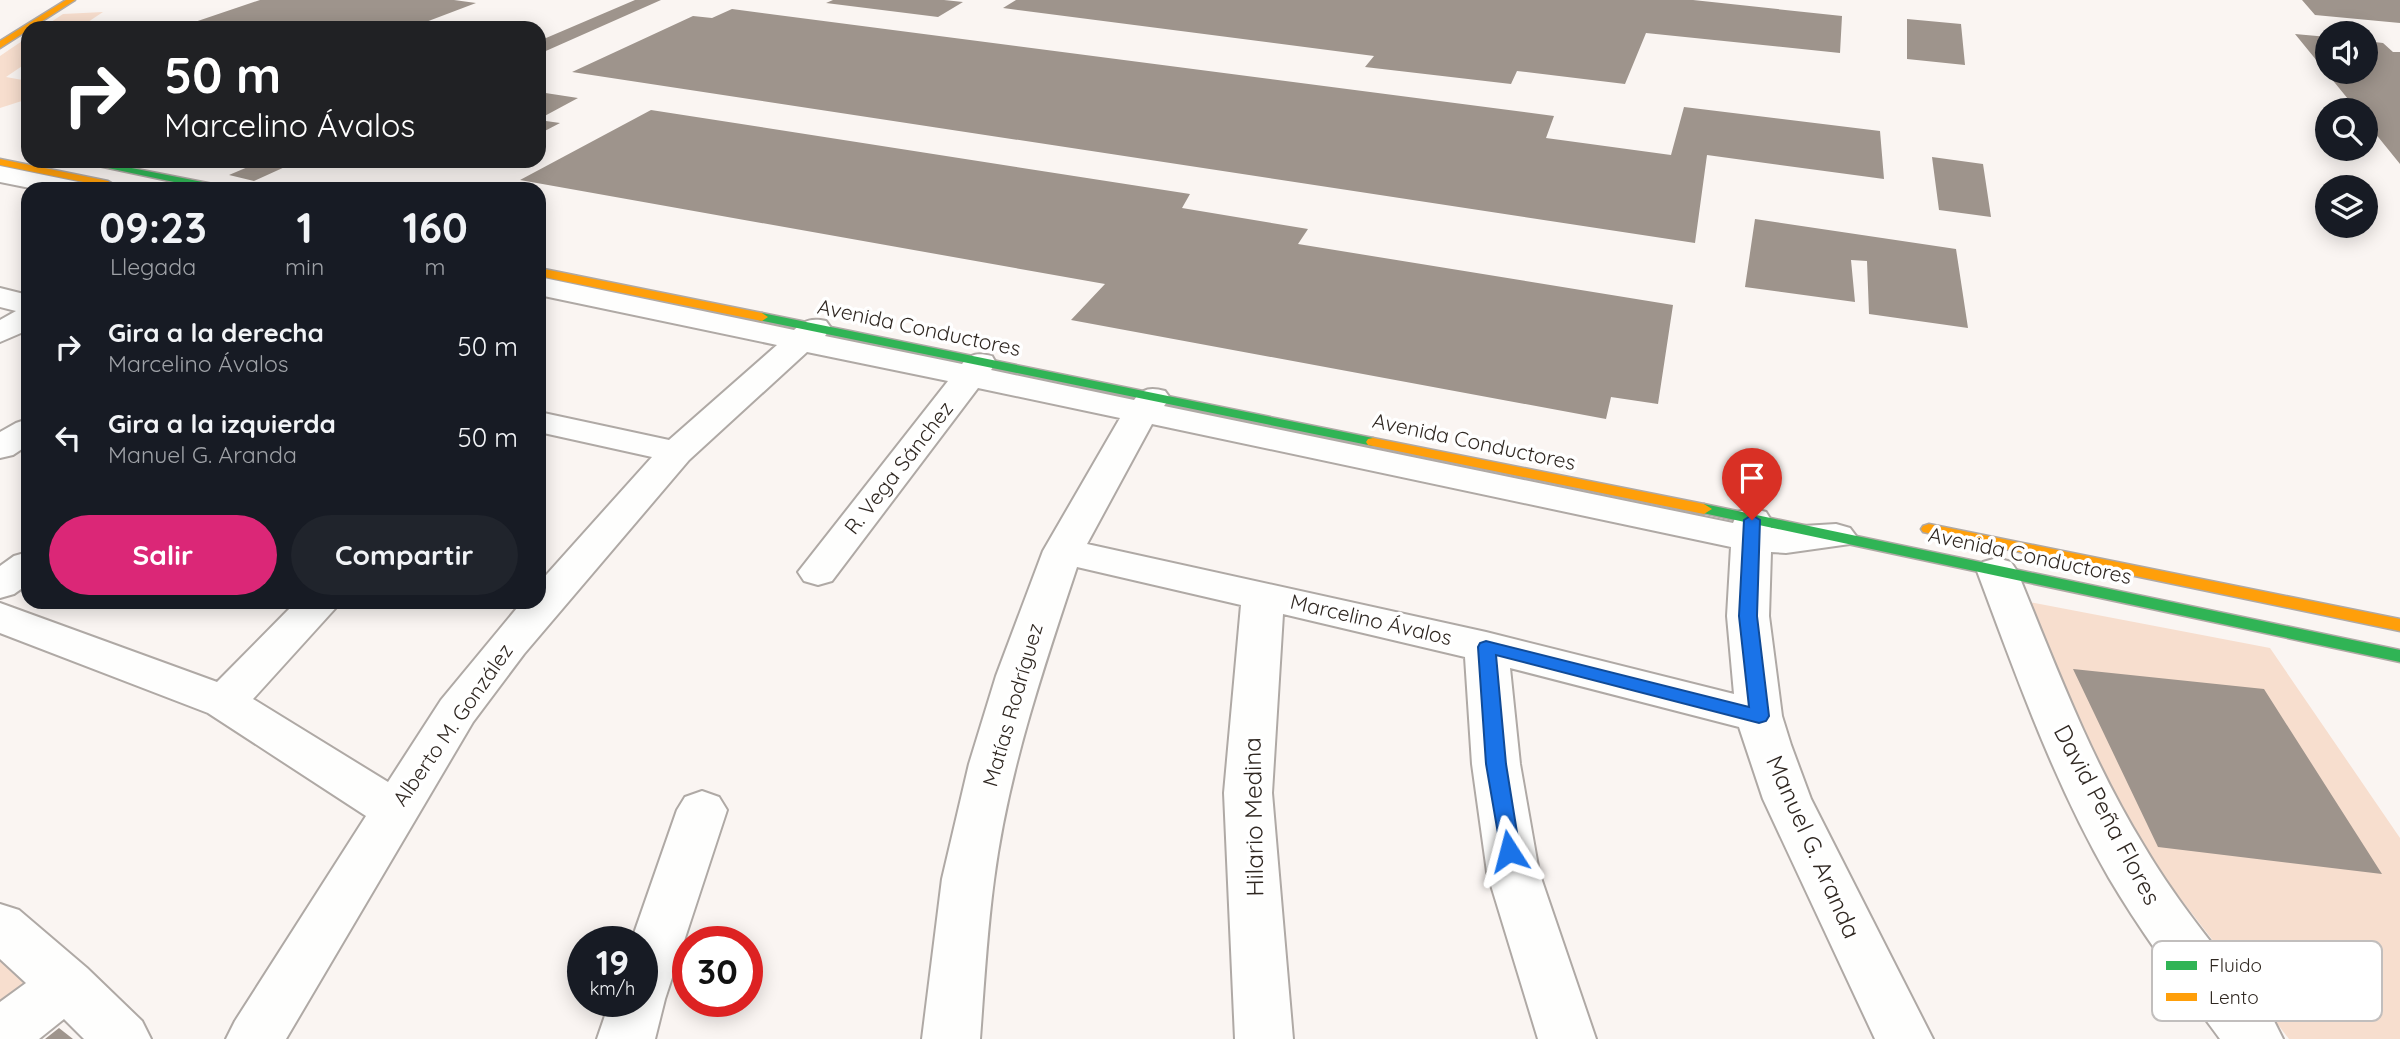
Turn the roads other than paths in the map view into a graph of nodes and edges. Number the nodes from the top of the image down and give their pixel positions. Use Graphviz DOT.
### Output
graph roads {
  1 [pos="55,0"];
  2 [pos="71,0"];
  3 [pos="21,21"];
  4 [pos="21,21"];
  5 [pos="38,21"];
  6 [pos="21,32"];
  7 [pos="0,34"];
  8 [pos="0,45"];
  9 [pos="0,162"];
  10 [pos="21,166"];
  11 [pos="30,168"];
  12 [pos="116,168"];
  13 [pos="7,177"];
  14 [pos="35,182"];
  15 [pos="99,182"];
  16 [pos="187,182"];
  17 [pos="546,274"];
  18 [pos="546,287"];
  19 [pos="0,297"];
  20 [pos="21,303"];
  21 [pos="21,321"];
  22 [pos="0,333"];
  23 [pos="808,334"];
  24 [pos="974,370"];
  25 [pos="1147,406"];
  26 [pos="546,424"];
  27 [pos="21,434"];
  28 [pos="0,447"];
  29 [pos="676,452"];
  30 [pos="1910,526"];
  31 [pos="1752,530"];
  32 [pos="1836,536"];
  33 [pos="1063,551"];
  34 [pos="21,570"];
  35 [pos="1997,571"];
  36 [pos="818,572"];
  37 [pos="0,585"];
  38 [pos="1263,596"];
  39 [pos="546,601"];
  40 [pos="313,609"];
  41 [pos="539,609"];
  42 [pos="0,617"];
  43 [pos="2399,639"];
  44 [pos="1486,647"];
  45 [pos="223,702"];
  46 [pos="1759,716"];
  47 [pos="394,810"];
  48 [pos="702,810"];
  49 [pos="0,926"];
  50 [pos="658,941"];
  51 [pos="2181,941"];
  52 [pos="67,985"];
  53 [pos="633,1017"];
  54 [pos="2241,1021"];
  55 [pos="0,1035"];
  56 [pos="122,1039"];
  57 [pos="255,1039"];
  58 [pos="626,1039"];
  59 [pos="951,1039"];
  60 [pos="1264,1039"];
  61 [pos="1567,1039"];
  62 [pos="1904,1039"];
  63 [pos="2254,1039"];
  1 -- 3 [label="main road"];
  2 -- 5 [label="main road"];
  4 -- 7 [label="main road"];
  6 -- 8 [label="main road"];
  9 -- 10 [label="main road"];
  11 -- 15 [label="main road"];
  12 -- 16 [label="main road"];
  13 -- 14 [label="street"];
  17 -- 23 [label="main road, Avenida Conductores"];
  18 -- 23 [label="street"];
  19 -- 20 [label="street"];
  21 -- 22 [label="street"];
  23 -- 24 [label="street"];
  23 -- 29 [label="street, Alberto M. González"];
  24 -- 25 [label="street"];
  24 -- 36 [label="street, R. Vega Sánchez"];
  25 -- 31 [label="street"];
  25 -- 33 [label="street, Matías Rodríguez"];
  26 -- 29 [label="street"];
  27 -- 28 [label="street"];
  29 -- 39 [label="street, Alberto M. González"];
  30 -- 43 [label="main road, Avenida Conductores"];
  31 -- 32 [label="street"];
  31 -- 46 [label="street, Manuel G. Aranda"];
  32 -- 35 [label="main road, Avenida Conductores"];
  33 -- 38 [label="street, Marcelino Ávalos"];
  33 -- 59 [label="street, Matías Rodríguez"];
  34 -- 37 [label="street"];
  35 -- 43 [label="main road, Avenida Conductores"];
  35 -- 51 [label="street, David Peña Flores"];
  38 -- 44 [label="street, Marcelino Ávalos"];
  38 -- 60 [label="street, Hilario Medina"];
  40 -- 45 [label="street"];
  41 -- 47 [label="street, Alberto M. González"];
  42 -- 45 [label="street"];
  44 -- 46 [label="street, Marcelino Ávalos"];
  44 -- 61 [label="street"];
  45 -- 47 [label="street"];
  46 -- 62 [label="street, Manuel G. Aranda"];
  47 -- 57 [label="street, Alberto M. González"];
  48 -- 50 [label="street"];
  49 -- 52 [label="street"];
  52 -- 55 [label="street"];
  52 -- 56 [label="street"];
  53 -- 58 [label="street"];
  54 -- 63 [label="street, David Peña Flores"];
}
